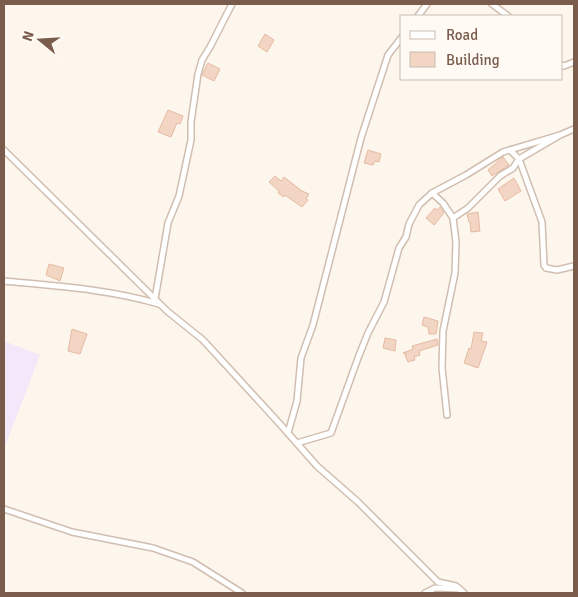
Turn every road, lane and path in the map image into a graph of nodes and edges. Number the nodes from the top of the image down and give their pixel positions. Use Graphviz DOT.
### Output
graph roads {
  1 [pos="232,4"];
  2 [pos="427,4"];
  3 [pos="492,4"];
  4 [pos="419,15"];
  5 [pos="507,15"];
  6 [pos="400,40"];
  7 [pos="574,129"];
  8 [pos="560,135"];
  9 [pos="4,150"];
  10 [pos="510,150"];
  11 [pos="519,159"];
  12 [pos="432,193"];
  13 [pos="453,218"];
  14 [pos="574,266"];
  15 [pos="4,281"];
  16 [pos="155,299"];
  17 [pos="160,305"];
  18 [pos="447,415"];
  19 [pos="288,433"];
  20 [pos="297,443"];
  21 [pos="4,509"];
  22 [pos="459,589"];
  23 [pos="242,593"];
  24 [pos="425,593"];
  25 [pos="464,593"];
  1 -- 16 [label="street"];
  2 -- 4 [label="street"];
  3 -- 5 [label="street"];
  6 -- 19 [label="street"];
  7 -- 8 [label="street"];
  8 -- 10 [label="street"];
  8 -- 11 [label="street"];
  9 -- 16 [label="street"];
  10 -- 11 [label="street"];
  10 -- 12 [label="street"];
  11 -- 13 [label="street"];
  11 -- 14 [label="street"];
  12 -- 13 [label="street"];
  12 -- 20 [label="street"];
  13 -- 18 [label="street"];
  15 -- 17 [label="street"];
  16 -- 17 [label="street"];
  17 -- 19 [label="street"];
  19 -- 20 [label="street"];
  20 -- 22 [label="street"];
  21 -- 23 [label="street"];
  22 -- 24 [label="street"];
  22 -- 25 [label="street"];
}
